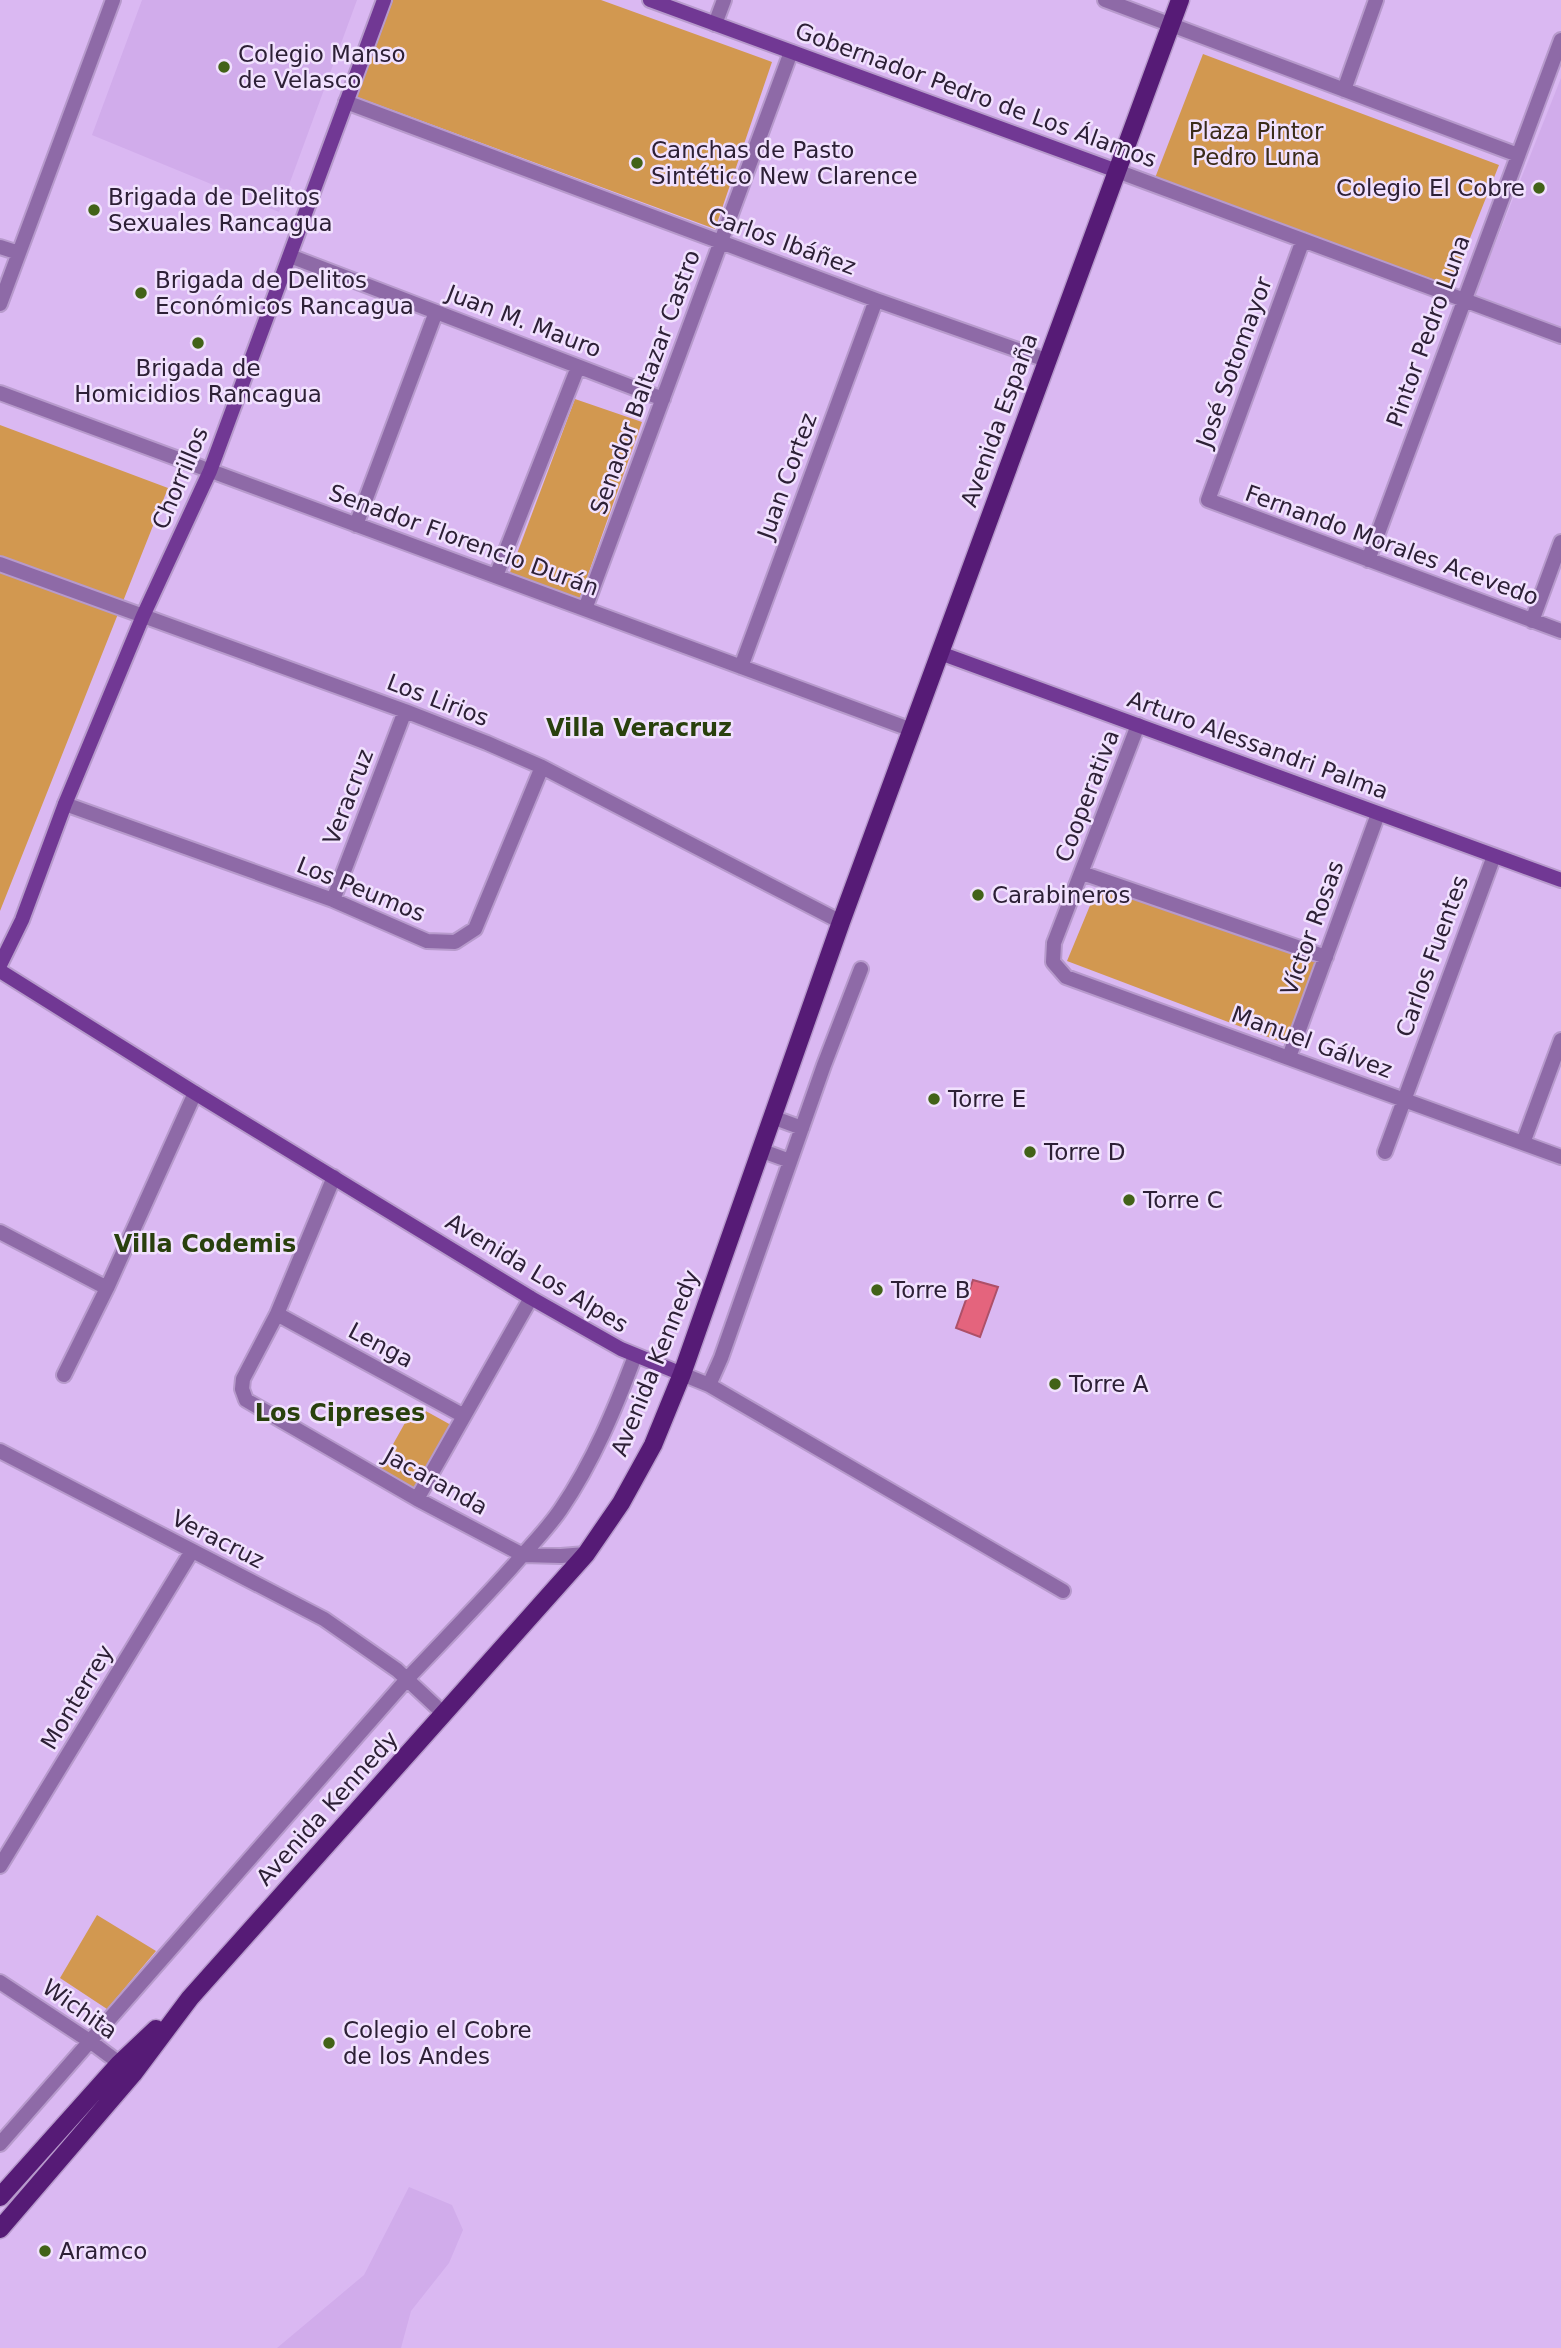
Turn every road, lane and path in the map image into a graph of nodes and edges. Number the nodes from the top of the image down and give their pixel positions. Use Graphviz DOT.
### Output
graph roads {
  1 [pos="113,0"];
  2 [pos="384,0"];
  3 [pos="650,0"];
  4 [pos="724,0"];
  5 [pos="1105,0"];
  6 [pos="1180,0"];
  7 [pos="1376,0"];
  8 [pos="715,24"];
  9 [pos="1171,25"];
  10 [pos="1561,40"];
  11 [pos="791,52"];
  12 [pos="1343,90"];
  13 [pos="346,102"];
  14 [pos="1518,155"];
  15 [pos="1117,171"];
  16 [pos="1303,240"];
  17 [pos="721,242"];
  18 [pos="0,247"];
  19 [pos="19,253"];
  20 [pos="290,256"];
  21 [pos="876,300"];
  22 [pos="1464,300"];
  23 [pos="0,304"];
  24 [pos="436,312"];
  25 [pos="1561,336"];
  26 [pos="1046,360"];
  27 [pos="578,367"];
  28 [pos="0,393"];
  29 [pos="663,399"];
  30 [pos="210,471"];
  31 [pos="1208,500"];
  32 [pos="356,525"];
  33 [pos="1561,542"];
  34 [pos="1368,560"];
  35 [pos="0,564"];
  36 [pos="496,576"];
  37 [pos="585,609"];
  38 [pos="143,616"];
  39 [pos="1532,621"];
  40 [pos="1561,631"];
  41 [pos="940,653"];
  42 [pos="741,667"];
  43 [pos="405,711"];
  44 [pos="1138,725"];
  45 [pos="912,730"];
  46 [pos="542,767"];
  47 [pos="65,804"];
  48 [pos="1378,814"];
  49 [pos="1494,856"];
  50 [pos="866,857"];
  51 [pos="1082,873"];
  52 [pos="1561,880"];
  53 [pos="333,900"];
  54 [pos="841,922"];
  55 [pos="1326,957"];
  56 [pos="1053,962"];
  57 [pos="0,965"];
  58 [pos="861,969"];
  59 [pos="0,971"];
  60 [pos="1561,1040"];
  61 [pos="1289,1057"];
  62 [pos="195,1093"];
  63 [pos="1404,1100"];
  64 [pos="772,1117"];
  65 [pos="802,1128"];
  66 [pos="1523,1143"];
  67 [pos="760,1150"];
  68 [pos="1385,1152"];
  69 [pos="1561,1157"];
  70 [pos="790,1161"];
  71 [pos="334,1177"];
  72 [pos="0,1232"];
  73 [pos="107,1288"];
  74 [pos="531,1298"];
  75 [pos="277,1314"];
  76 [pos="635,1356"];
  77 [pos="682,1374"];
  78 [pos="64,1375"];
  79 [pos="709,1385"];
  80 [pos="464,1416"];
  81 [pos="0,1451"];
  82 [pos="417,1499"];
  83 [pos="192,1552"];
  84 [pos="586,1554"];
  85 [pos="523,1555"];
  86 [pos="1063,1591"];
  87 [pos="408,1678"];
  88 [pos="444,1714"];
  89 [pos="0,1866"];
  90 [pos="0,1982"];
  91 [pos="91,2042"];
  92 [pos="126,2069"];
  93 [pos="0,2144"];
  94 [pos="0,2197"];
  95 [pos="0,2229"];
  1 -- 19 [label="street"];
  2 -- 13 [label="street, Chorrillos"];
  3 -- 8 [label="street, Gobernador Pedro de Los Álamos"];
  4 -- 8 [label="street"];
  5 -- 9 [label="street"];
  6 -- 9 [label="main road, Avenida España"];
  7 -- 12 [label="street"];
  8 -- 11 [label="street, Gobernador Pedro de Los Álamos"];
  9 -- 12 [label="street"];
  9 -- 15 [label="main road, Avenida España"];
  10 -- 14 [label="street, Pintor Pedro Luna"];
  11 -- 15 [label="street, Gobernador Pedro de Los Álamos"];
  11 -- 17 [label="street, Senador Baltazar Castro"];
  12 -- 14 [label="street"];
  13 -- 17 [label="street, Carlos Ibáñez"];
  13 -- 20 [label="street, Chorrillos"];
  14 -- 22 [label="street, Pintor Pedro Luna"];
  15 -- 16 [label="street, Gobernador Pedro de Los Álamos"];
  15 -- 26 [label="main road, Avenida España"];
  16 -- 22 [label="street, Gobernador Pedro de Los Álamos"];
  16 -- 31 [label="street, José Sotomayor"];
  17 -- 21 [label="street, Carlos Ibáñez"];
  17 -- 29 [label="street, Senador Baltazar Castro"];
  18 -- 19 [label="street"];
  19 -- 23 [label="street"];
  20 -- 24 [label="street, Juan M. Mauro"];
  20 -- 30 [label="street, Chorrillos"];
  21 -- 26 [label="street, Carlos Ibáñez"];
  21 -- 42 [label="street, Juan Cortez"];
  22 -- 25 [label="street, Gobernador Pedro de Los Álamos"];
  22 -- 34 [label="street, Pintor Pedro Luna"];
  24 -- 27 [label="street, Juan M. Mauro"];
  24 -- 32 [label="street"];
  26 -- 41 [label="main road, Avenida España"];
  27 -- 29 [label="street, Juan M. Mauro"];
  27 -- 36 [label="street"];
  28 -- 30 [label="street, Senador Florencio Durán"];
  29 -- 37 [label="street, Senador Baltazar Castro"];
  30 -- 32 [label="street, Senador Florencio Durán"];
  30 -- 38 [label="street, Chorrillos"];
  31 -- 34 [label="street, Fernando Morales Acevedo"];
  32 -- 36 [label="street, Senador Florencio Durán"];
  33 -- 39 [label="street"];
  34 -- 39 [label="street, Fernando Morales Acevedo"];
  35 -- 38 [label="street, Los Lirios"];
  36 -- 37 [label="street, Senador Florencio Durán"];
  37 -- 42 [label="street, Senador Florencio Durán"];
  38 -- 43 [label="street, Los Lirios"];
  38 -- 47 [label="street, Chorrillos"];
  39 -- 40 [label="street, Fernando Morales Acevedo"];
  41 -- 44 [label="street, Arturo Alessandri Palma"];
  41 -- 45 [label="main road, Avenida España"];
  42 -- 45 [label="street, Senador Florencio Durán"];
  43 -- 46 [label="street, Los Lirios"];
  43 -- 53 [label="street, Veracruz"];
  44 -- 48 [label="street, Arturo Alessandri Palma"];
  44 -- 51 [label="street, Cooperativa"];
  45 -- 50 [label="main road, Avenida España"];
  46 -- 53 [label="street, Los Peumos"];
  46 -- 54 [label="street, Los Lirios"];
  47 -- 53 [label="street, Los Peumos"];
  47 -- 57 [label="street, Chorrillos"];
  48 -- 49 [label="street, Arturo Alessandri Palma"];
  48 -- 55 [label="street, Víctor Rosas"];
  49 -- 52 [label="street, Arturo Alessandri Palma"];
  49 -- 63 [label="street, Carlos Fuentes"];
  50 -- 54 [label="main road, Avenida Kennedy"];
  51 -- 55 [label="street"];
  51 -- 56 [label="street, Cooperativa"];
  54 -- 64 [label="main road, Avenida Kennedy"];
  55 -- 61 [label="street, Víctor Rosas"];
  56 -- 61 [label="street, Manuel Gálvez"];
  58 -- 65 [label="street"];
  59 -- 62 [label="street, Avenida Los Alpes"];
  60 -- 66 [label="street"];
  61 -- 63 [label="street, Manuel Gálvez"];
  62 -- 71 [label="street, Avenida Los Alpes"];
  62 -- 73 [label="street"];
  63 -- 66 [label="street, Manuel Gálvez"];
  63 -- 68 [label="street, Carlos Fuentes"];
  64 -- 65 [label="street"];
  64 -- 67 [label="main road, Avenida Kennedy"];
  65 -- 70 [label="street"];
  66 -- 69 [label="street, Manuel Gálvez"];
  67 -- 70 [label="street"];
  67 -- 77 [label="main road, Avenida Kennedy"];
  70 -- 79 [label="street"];
  71 -- 74 [label="street, Avenida Los Alpes"];
  71 -- 75 [label="street, Jacaranda"];
  72 -- 73 [label="street"];
  73 -- 78 [label="street"];
  74 -- 76 [label="street, Avenida Los Alpes"];
  74 -- 80 [label="street"];
  75 -- 80 [label="street, Lenga"];
  75 -- 82 [label="street, Jacaranda"];
  76 -- 77 [label="street, Avenida Los Alpes"];
  76 -- 85 [label="street, Avenida Kennedy"];
  77 -- 79 [label="street, Avenida Los Alpes"];
  77 -- 84 [label="main road, Avenida Kennedy"];
  79 -- 86 [label="street, Avenida Los Alpes"];
  80 -- 82 [label="street"];
  81 -- 83 [label="street, Veracruz"];
  82 -- 85 [label="street, Jacaranda"];
  83 -- 87 [label="street, Veracruz"];
  83 -- 89 [label="street, Monterrey"];
  84 -- 85 [label="street"];
  84 -- 88 [label="main road, Avenida Kennedy"];
  85 -- 87 [label="street, Avenida Kennedy"];
  87 -- 88 [label="street, Veracruz"];
  87 -- 91 [label="street, Avenida Kennedy"];
  88 -- 92 [label="main road, Avenida Kennedy"];
  90 -- 91 [label="street, Wichita"];
  91 -- 92 [label="street, Wichita"];
  91 -- 93 [label="street, Avenida Kennedy"];
  92 -- 94 [label="main road, Avenida Kennedy"];
  92 -- 95 [label="main road, Avenida Kennedy"];
}
